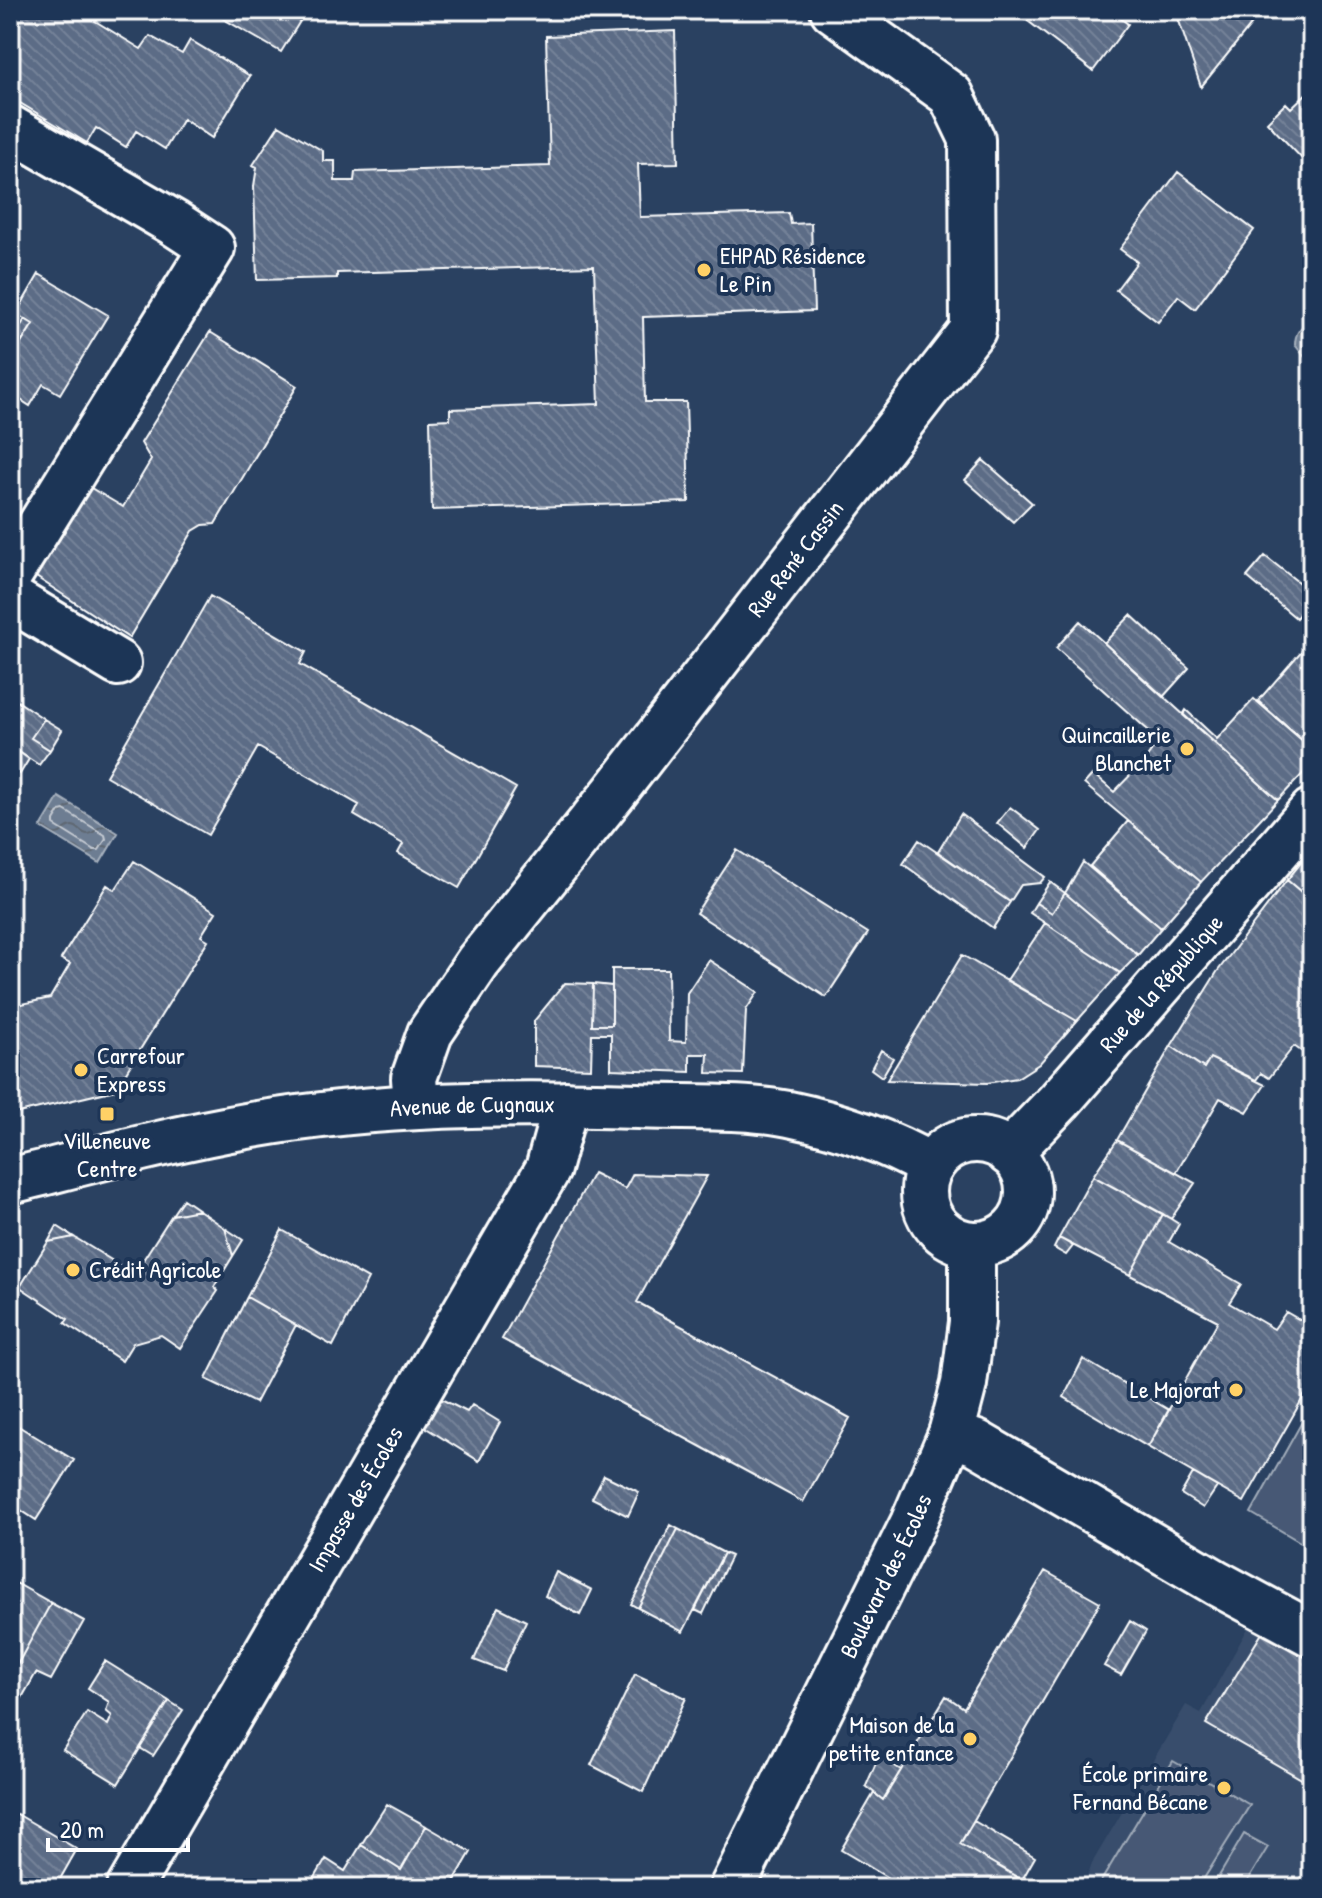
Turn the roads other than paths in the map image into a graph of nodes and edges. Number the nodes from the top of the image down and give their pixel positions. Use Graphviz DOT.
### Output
graph roads {
  1 [pos="833,10"];
  2 [pos="14,139"];
  3 [pos="10,574"];
  4 [pos="10,598"];
  5 [pos="118,663"];
  6 [pos="1312,811"];
  7 [pos="566,1104"];
  8 [pos="416,1105"];
  9 [pos="1009,1153"];
  10 [pos="931,1166"];
  11 [pos="10,1181"];
  12 [pos="972,1244"];
  13 [pos="951,1434"];
  14 [pos="1312,1634"];
  15 [pos="129,1888"];
  16 [pos="732,1888"];
  1 -- 8 [label="street, Rue René Cassin"];
  2 -- 3 [label="street"];
  4 -- 5 [label="street"];
  6 -- 9 [label="street, Rue de la République"];
  7 -- 8 [label="street, Avenue de Cugnaux"];
  7 -- 10 [label="street, Avenue de Cugnaux"];
  7 -- 15 [label="street, Impasse des Écoles"];
  8 -- 11 [label="street, Avenue de Cugnaux"];
  9 -- 10 [label="street"];
  9 -- 12 [label="street"];
  10 -- 12 [label="street"];
  12 -- 13 [label="street, Boulevard des Écoles"];
  13 -- 14 [label="street"];
  13 -- 16 [label="street, Boulevard des Écoles"];
}
